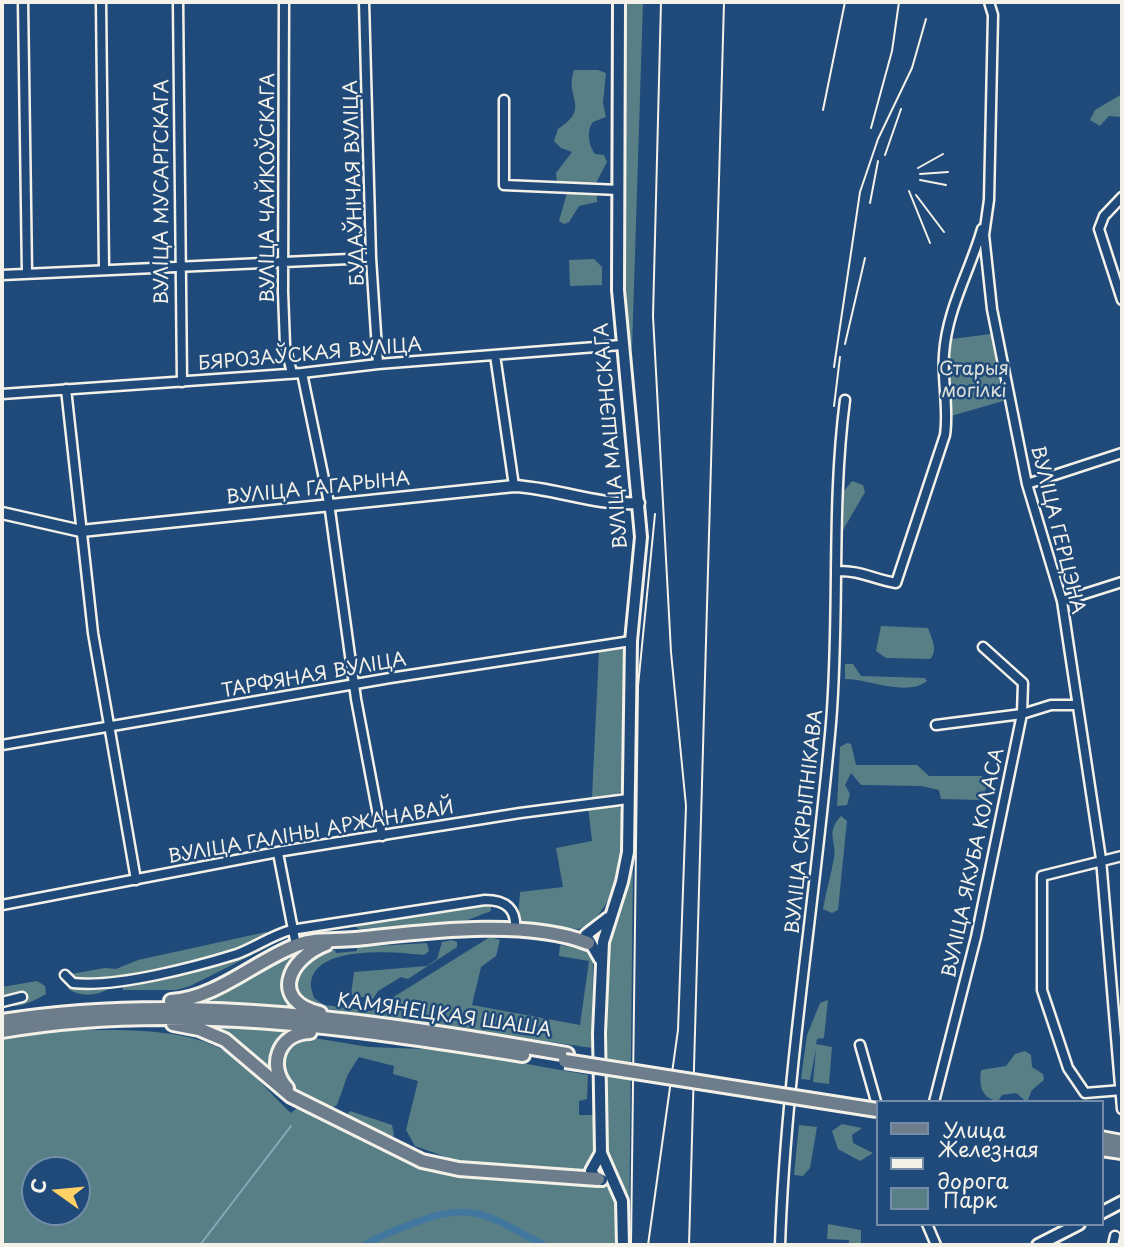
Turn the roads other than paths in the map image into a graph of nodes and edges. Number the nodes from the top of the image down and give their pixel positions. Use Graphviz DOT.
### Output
graph roads {
  1 [pos="23,2"];
  2 [pos="101,2"];
  3 [pos="178,2"];
  4 [pos="284,2"];
  5 [pos="365,2"];
  6 [pos="619,2"];
  7 [pos="989,2"];
  8 [pos="504,100"];
  9 [pos="619,190"];
  10 [pos="1122,197"];
  11 [pos="985,217"];
  12 [pos="371,258"];
  13 [pos="285,260"];
  14 [pos="179,265"];
  15 [pos="104,269"];
  16 [pos="27,273"];
  17 [pos="2,275"];
  18 [pos="1122,300"];
  19 [pos="621,345"];
  20 [pos="495,355"];
  21 [pos="378,364"];
  22 [pos="292,373"];
  23 [pos="302,373"];
  24 [pos="181,382"];
  25 [pos="66,390"];
  26 [pos="2,394"];
  27 [pos="845,400"];
  28 [pos="1122,453"];
  29 [pos="1027,484"];
  30 [pos="514,486"];
  31 [pos="329,503"];
  32 [pos="639,503"];
  33 [pos="2,513"];
  34 [pos="81,531"];
  35 [pos="836,571"];
  36 [pos="1122,582"];
  37 [pos="1062,601"];
  38 [pos="631,641"];
  39 [pos="983,647"];
  40 [pos="354,685"];
  41 [pos="1076,705"];
  42 [pos="1022,713"];
  43 [pos="936,725"];
  44 [pos="108,727"];
  45 [pos="2,745"];
  46 [pos="628,799"];
  47 [pos="382,836"];
  48 [pos="278,853"];
  49 [pos="1122,856"];
  50 [pos="1101,859"];
  51 [pos="136,880"];
  52 [pos="2,905"];
  53 [pos="291,930"];
  54 [pos="515,931"];
  55 [pos="595,938"];
  56 [pos="335,941"];
  57 [pos="296,946"];
  58 [pos="65,975"];
  59 [pos="22,997"];
  60 [pos="2,1002"];
  61 [pos="101,1009"];
  62 [pos="126,1018"];
  63 [pos="2,1021"];
  64 [pos="381,1030"];
  65 [pos="2,1031"];
  66 [pos="860,1045"];
  67 [pos="1122,1090"];
  68 [pos="876,1100"];
  69 [pos="935,1100"];
  70 [pos="299,1101"];
  71 [pos="876,1106"];
  72 [pos="1122,1109"];
  73 [pos="1103,1139"];
  74 [pos="1103,1149"];
  75 [pos="1122,1150"];
  76 [pos="600,1153"];
  77 [pos="608,1167"];
  78 [pos="594,1174"];
  79 [pos="614,1185"];
  80 [pos="1122,1202"];
  81 [pos="1103,1212"];
  82 [pos="928,1226"];
  83 [pos="1075,1226"];
  84 [pos="623,1245"];
  85 [pos="780,1245"];
  86 [pos="936,1245"];
  87 [pos="1038,1245"];
  1 -- 16 [label="street"];
  2 -- 15 [label="street"];
  3 -- 14 [label="street, ВУЛІЦА МУСАРГСКАГА"];
  4 -- 13 [label="street, ВУЛІЦА ЧАЙКОЎСКАГА"];
  5 -- 12 [label="street, БУДАЎНІЧАЯ ВУЛІЦА"];
  6 -- 9 [label="main road, ВУЛІЦА МАШЭНСКАГА"];
  7 -- 11 [label="street, ВУЛІЦА ГЕРЦЭНА"];
  8 -- 9 [label="street"];
  9 -- 19 [label="main road, ВУЛІЦА МАШЭНСКАГА"];
  10 -- 18 [label="street"];
  11 -- 29 [label="street, ВУЛІЦА ГЕРЦЭНА"];
  11 -- 35 [label="street"];
  12 -- 13 [label="street"];
  12 -- 21 [label="street, БУДАЎНІЧАЯ ВУЛІЦА"];
  13 -- 14 [label="street"];
  13 -- 22 [label="street, ВУЛІЦА ЧАЙКОЎСКАГА"];
  14 -- 15 [label="street"];
  14 -- 24 [label="street, ВУЛІЦА МУСАРГСКАГА"];
  15 -- 16 [label="street"];
  16 -- 17 [label="street"];
  19 -- 20 [label="street, БЯРОЗАЎСКАЯ ВУЛІЦА"];
  19 -- 32 [label="main road, ВУЛІЦА МАШЭНСКАГА"];
  20 -- 21 [label="street, БЯРОЗАЎСКАЯ ВУЛІЦА"];
  20 -- 30 [label="street"];
  21 -- 23 [label="street, БЯРОЗАЎСКАЯ ВУЛІЦА"];
  22 -- 23 [label="street, БЯРОЗАЎСКАЯ ВУЛІЦА"];
  22 -- 24 [label="street, БЯРОЗАЎСКАЯ ВУЛІЦА"];
  23 -- 31 [label="street"];
  24 -- 25 [label="street, БЯРОЗАЎСКАЯ ВУЛІЦА"];
  25 -- 26 [label="street, БЯРОЗАЎСКАЯ ВУЛІЦА"];
  25 -- 34 [label="street"];
  27 -- 35 [label="street, ВУЛІЦА СКРЫПНІКАВА"];
  28 -- 29 [label="street"];
  29 -- 37 [label="street, ВУЛІЦА ГЕРЦЭНА"];
  30 -- 31 [label="street, ВУЛІЦА ГАГАРЫНА"];
  30 -- 32 [label="street, ВУЛІЦА ГАГАРЫНА"];
  31 -- 34 [label="street, ВУЛІЦА ГАГАРЫНА"];
  31 -- 40 [label="street"];
  32 -- 38 [label="main road, ВУЛІЦА МАШЭНСКАГА"];
  33 -- 34 [label="street, ВУЛІЦА ГАГАРЫНА"];
  34 -- 44 [label="street"];
  35 -- 85 [label="street, ВУЛІЦА СКРЫПНІКАВА"];
  36 -- 37 [label="street"];
  37 -- 41 [label="street, ВУЛІЦА ГЕРЦЭНА"];
  38 -- 40 [label="street, ТАРФЯНАЯ ВУЛІЦА"];
  38 -- 46 [label="main road, ВУЛІЦА МАШЭНСКАГА"];
  39 -- 42 [label="street, ВУЛІЦА ЯКУБА КОЛАСА"];
  40 -- 44 [label="street, ТАРФЯНАЯ ВУЛІЦА"];
  40 -- 47 [label="street"];
  41 -- 42 [label="street"];
  41 -- 50 [label="street, ВУЛІЦА ГЕРЦЭНА"];
  42 -- 43 [label="street"];
  42 -- 69 [label="street, ВУЛІЦА ЯКУБА КОЛАСА"];
  44 -- 45 [label="street, ТАРФЯНАЯ ВУЛІЦА"];
  44 -- 51 [label="street"];
  46 -- 47 [label="street, ВУЛІЦА ГАЛІНЫ АРЖАНАВАЙ"];
  46 -- 55 [label="main road, ВУЛІЦА МАШЭНСКАГА"];
  47 -- 48 [label="street, ВУЛІЦА ГАЛІНЫ АРЖАНАВАЙ"];
  48 -- 51 [label="street, ВУЛІЦА ГАЛІНЫ АРЖАНАВАЙ"];
  48 -- 53 [label="street"];
  49 -- 50 [label="street"];
  50 -- 67 [label="street, ВУЛІЦА ГЕРЦЭНА"];
  50 -- 67 [label="street"];
  51 -- 52 [label="street, ВУЛІЦА ГАЛІНЫ АРЖАНАВАЙ"];
  53 -- 54 [label="street"];
  53 -- 57 [label="street"];
  53 -- 58 [label="street"];
  54 -- 55 [label="main road"];
  54 -- 56 [label="main road"];
  55 -- 76 [label="main road"];
  56 -- 57 [label="main road"];
  56 -- 64 [label="main road"];
  57 -- 61 [label="main road"];
  59 -- 60 [label="street"];
  61 -- 63 [label="main road, КАМЯНЕЦКАЯ ШАША"];
  61 -- 64 [label="main road, КАМЯНЕЦКАЯ ШАША"];
  62 -- 64 [label="main road, КАМЯНЕЦКАЯ ШАША"];
  62 -- 65 [label="main road, КАМЯНЕЦКАЯ ШАША"];
  62 -- 70 [label="main road"];
  64 -- 70 [label="main road"];
  64 -- 71 [label="main road, КАМЯНЕЦКАЯ ШАША, bridge"];
  66 -- 68 [label="street"];
  67 -- 72 [label="street, ВУЛІЦА ГЕРЦЭНА"];
  70 -- 78 [label="main road"];
  73 -- 75 [label="main road"];
  74 -- 75 [label="main road"];
  76 -- 77 [label="main road"];
  76 -- 78 [label="main road"];
  77 -- 78 [label="main road"];
  77 -- 79 [label="main road"];
  78 -- 79 [label="main road"];
  79 -- 84 [label="main road"];
  80 -- 81 [label="main road"];
  82 -- 86 [label="street"];
  83 -- 87 [label="main road"];
}
